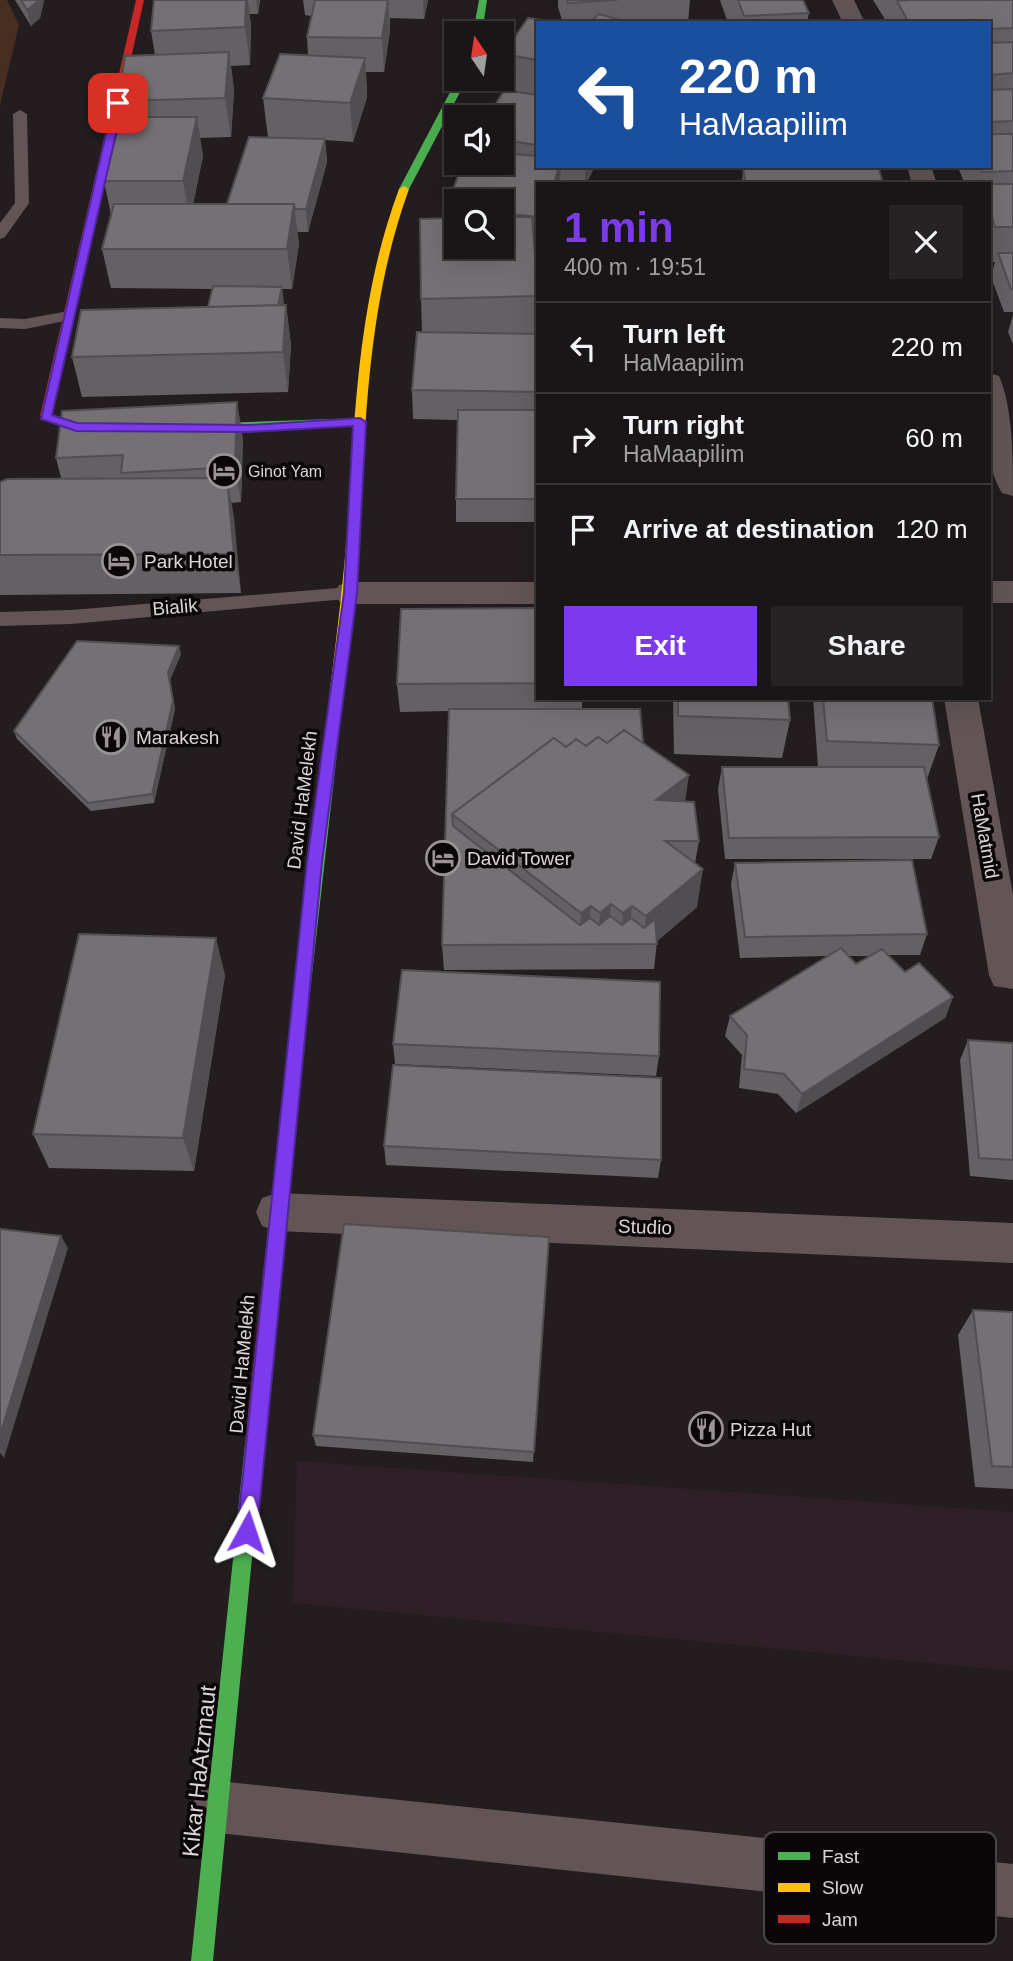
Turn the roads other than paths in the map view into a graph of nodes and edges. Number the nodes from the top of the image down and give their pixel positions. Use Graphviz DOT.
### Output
graph roads {
  1 [pos="140,0"];
  2 [pos="483,0"];
  3 [pos="843,0"];
  4 [pos="479,21"];
  5 [pos="853,21"];
  6 [pos="456,91"];
  7 [pos="19,114"];
  8 [pos="0,234"];
  9 [pos="69,316"];
  10 [pos="0,323"];
  11 [pos="991,391"];
  12 [pos="360,422"];
  13 [pos="130,428"];
  14 [pos="170,428"];
  15 [pos="1013,486"];
  16 [pos="991,592"];
  17 [pos="1013,592"];
  18 [pos="350,593"];
  19 [pos="536,593"];
  20 [pos="0,620"];
  21 [pos="961,700"];
  22 [pos="1008,975"];
  23 [pos="277,1212"];
  24 [pos="1013,1243"];
  25 [pos="242,1586"];
  26 [pos="218,1807"];
  27 [pos="764,1865"];
  28 [pos="202,1961"];
  1 -- 9 [label="street"];
  2 -- 4 [label="street"];
  3 -- 5 [label="street"];
  6 -- 12 [label="street, David HaMelekh"];
  7 -- 8 [label="lane"];
  9 -- 10 [label="lane"];
  9 -- 13 [label="street"];
  11 -- 15 [label="street"];
  12 -- 14 [label="street"];
  12 -- 18 [label="street, David HaMelekh"];
  16 -- 17 [label="street"];
  18 -- 19 [label="street"];
  18 -- 20 [label="lane, Bialik"];
  18 -- 23 [label="street, David HaMelekh"];
  21 -- 22 [label="street, HaMatmid"];
  23 -- 24 [label="street, Studio"];
  23 -- 25 [label="street, David HaMelekh"];
  25 -- 26 [label="street, Kikar HaAtzmaut"];
  26 -- 27 [label="street"];
  26 -- 28 [label="street, Kikar HaAtzmaut"];
}
